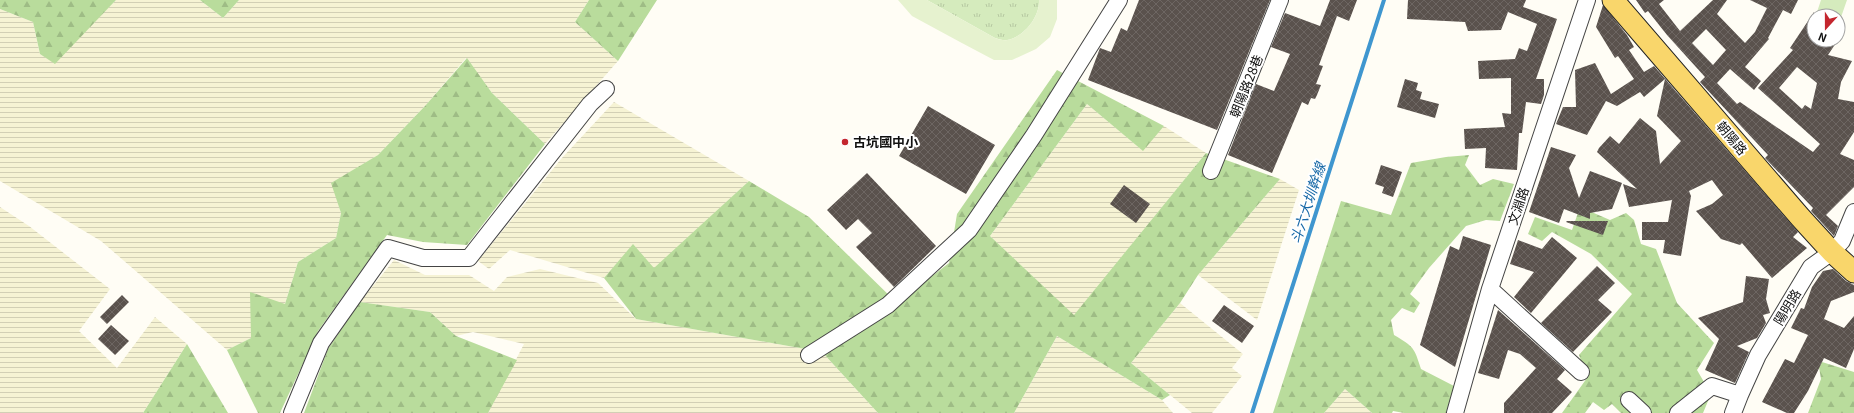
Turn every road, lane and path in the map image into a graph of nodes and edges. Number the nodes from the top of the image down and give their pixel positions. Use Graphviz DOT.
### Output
graph roads {
  1 [pos="1119,0"];
  2 [pos="1280,0"];
  3 [pos="1587,0"];
  4 [pos="1613,0"];
  5 [pos="606,90"];
  6 [pos="1211,171"];
  7 [pos="1854,212"];
  8 [pos="1832,252"];
  9 [pos="1854,272"];
  10 [pos="1490,289"];
  11 [pos="809,355"];
  12 [pos="1581,372"];
  13 [pos="1740,394"];
  14 [pos="1629,400"];
  15 [pos="292,413"];
  16 [pos="1455,413"];
  17 [pos="1643,413"];
  18 [pos="1678,413"];
  19 [pos="1733,413"];
  1 -- 11 [label="street"];
  2 -- 6 [label="street, 朝陽路28巷"];
  3 -- 10 [label="street, 文淵路"];
  4 -- 8 [label="main road, 朝陽路"];
  5 -- 15 [label="street"];
  7 -- 8 [label="street, 陽明路"];
  8 -- 9 [label="main road, 朝陽路"];
  8 -- 13 [label="street, 陽明路"];
  10 -- 12 [label="street"];
  10 -- 16 [label="street, 文淵路"];
  13 -- 18 [label="street"];
  13 -- 19 [label="street, 陽明路"];
  14 -- 17 [label="street"];
}
